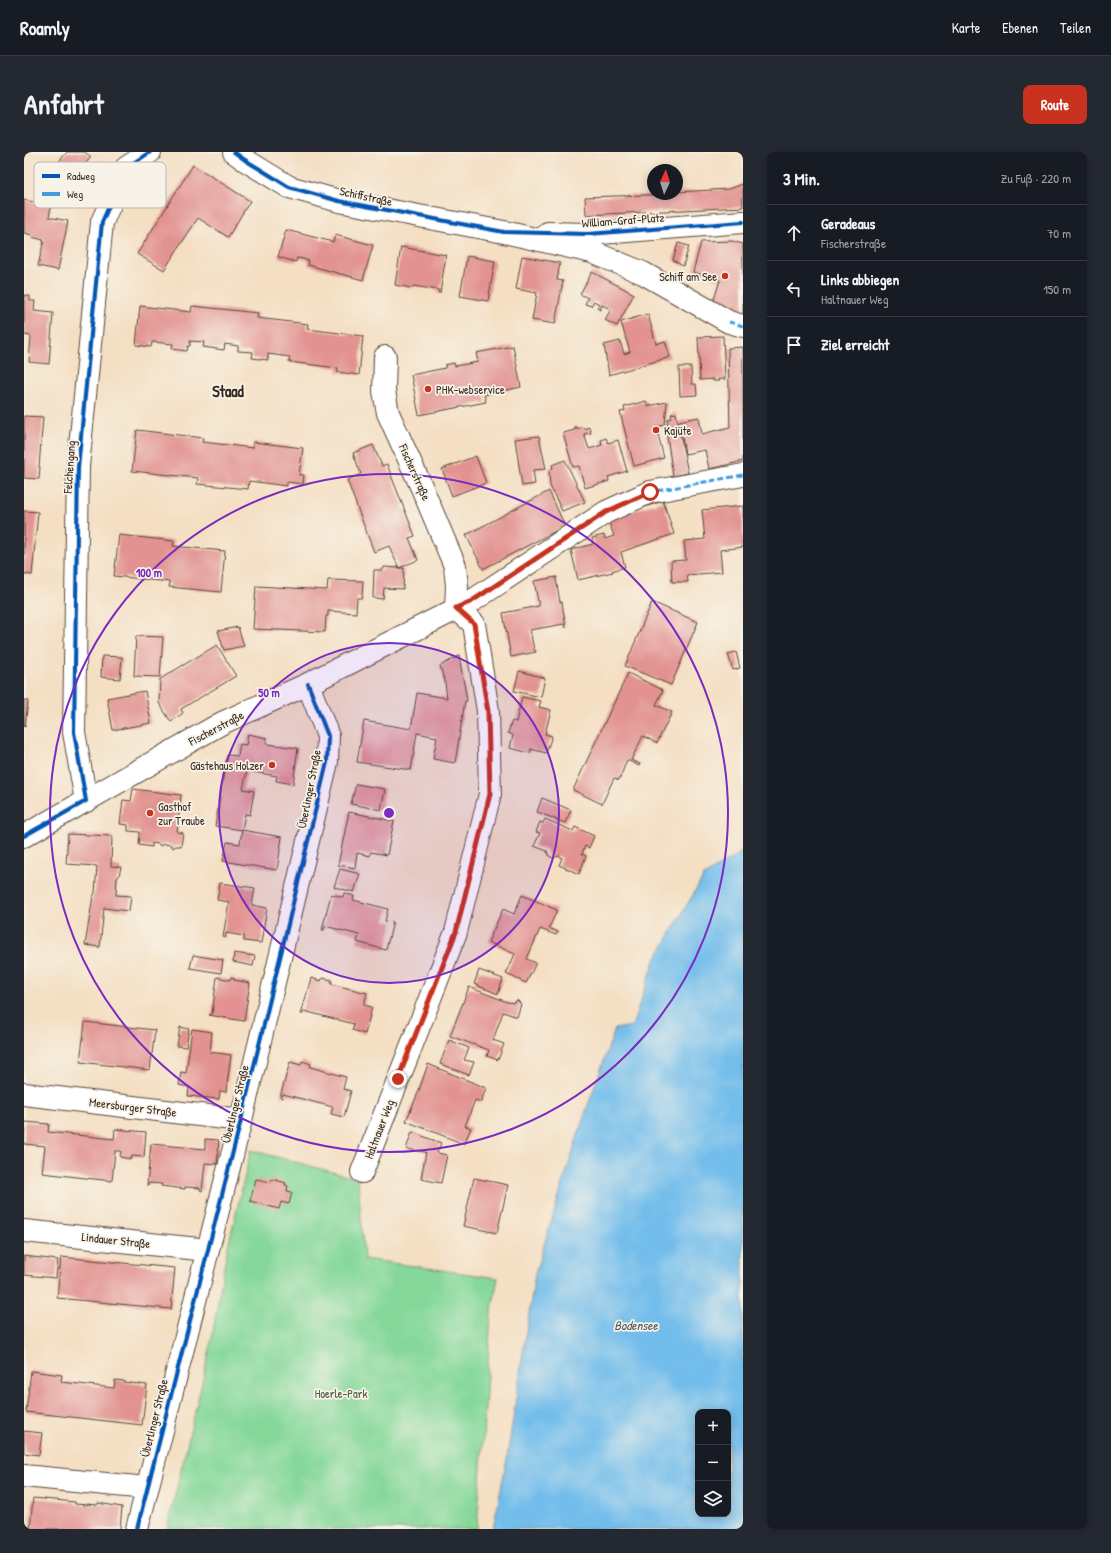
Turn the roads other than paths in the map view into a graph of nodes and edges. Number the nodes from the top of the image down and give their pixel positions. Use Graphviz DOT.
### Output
graph roads {
  1 [pos="150,152"];
  2 [pos="234,152"];
  3 [pos="135,162"];
  4 [pos="108,208"];
  5 [pos="743,222"];
  6 [pos="504,232"];
  7 [pos="736,324"];
  8 [pos="385,357"];
  9 [pos="743,475"];
  10 [pos="456,608"];
  11 [pos="308,684"];
  12 [pos="86,801"];
  13 [pos="24,836"];
  14 [pos="24,1094"];
  15 [pos="241,1120"];
  16 [pos="362,1172"];
  17 [pos="24,1231"];
  18 [pos="208,1250"];
  19 [pos="24,1476"];
  20 [pos="147,1488"];
  21 [pos="137,1529"];
  1 -- 3 [label="street, Felchengang"];
  2 -- 6 [label="street, Schiffstraße"];
  4 -- 12 [label="street, Felchengang"];
  5 -- 6 [label="street, William-Graf-Platz"];
  6 -- 7 [label="street, Schiffstraße"];
  8 -- 10 [label="street, Fischerstraße"];
  9 -- 10 [label="street, Fischerstraße"];
  10 -- 11 [label="street, Fischerstraße"];
  10 -- 16 [label="street, Haltnauer Weg"];
  11 -- 12 [label="street, Fischerstraße"];
  11 -- 15 [label="street, Überlinger Straße"];
  12 -- 13 [label="street, Fischerstraße"];
  14 -- 15 [label="street, Meersburger Straße"];
  15 -- 18 [label="street, Überlinger Straße"];
  17 -- 18 [label="street, Lindauer Straße"];
  18 -- 20 [label="street, Überlinger Straße"];
  19 -- 20 [label="street"];
  20 -- 21 [label="street, Überlinger Straße"];
}
